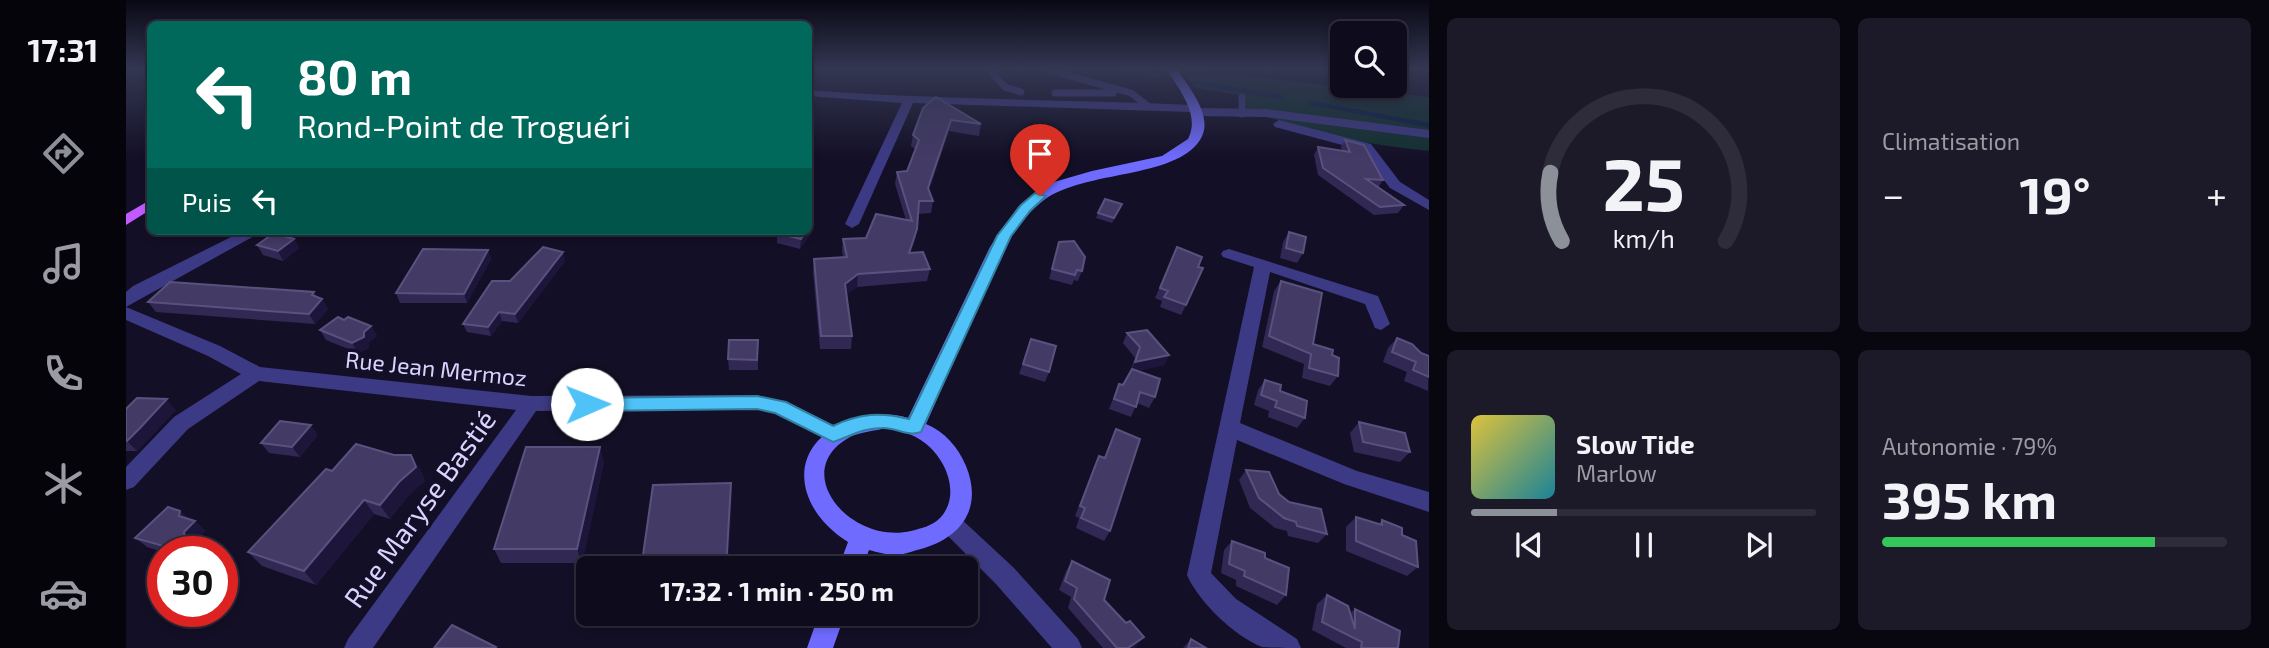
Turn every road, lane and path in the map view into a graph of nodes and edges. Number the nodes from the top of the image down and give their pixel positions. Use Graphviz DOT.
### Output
graph roads {
  1 [pos="898,99"];
  2 [pos="1139,99"];
  3 [pos="1189,99"];
  4 [pos="1242,99"];
  5 [pos="909,100"];
  6 [pos="1148,106"];
  7 [pos="1195,111"];
  8 [pos="1242,114"];
  9 [pos="1429,134"];
  10 [pos="147,206"];
  11 [pos="1429,206"];
  12 [pos="126,221"];
  13 [pos="852,224"];
  14 [pos="247,235"];
  15 [pos="1229,254"];
  16 [pos="1263,265"];
  17 [pos="126,301"];
  18 [pos="126,313"];
  19 [pos="1381,324"];
  20 [pos="256,374"];
  21 [pos="531,404"];
  22 [pos="914,427"];
  23 [pos="1229,427"];
  24 [pos="833,434"];
  25 [pos="126,481"];
  26 [pos="1429,502"];
  27 [pos="950,523"];
  28 [pos="861,538"];
  29 [pos="855,556"];
  30 [pos="828,626"];
  31 [pos="357,648"];
  32 [pos="820,648"];
  33 [pos="1069,648"];
  34 [pos="1288,648"];
  1 -- 5 [label="street"];
  2 -- 6 [label="lane"];
  3 -- 7 [label="main road"];
  4 -- 8 [label="lane"];
  5 -- 6 [label="street"];
  5 -- 13 [label="street"];
  6 -- 7 [label="street"];
  7 -- 8 [label="street"];
  7 -- 22 [label="main road"];
  8 -- 9 [label="street"];
  8 -- 11 [label="street"];
  10 -- 12 [label="main road"];
  14 -- 17 [label="street"];
  15 -- 16 [label="street"];
  16 -- 19 [label="street"];
  16 -- 23 [label="street"];
  18 -- 20 [label="street, Rue Jean Mermoz"];
  20 -- 21 [label="street, Rue Jean Mermoz"];
  20 -- 25 [label="street"];
  21 -- 24 [label="street, Rue Jean Mermoz"];
  21 -- 31 [label="street, Rue Maryse Bastié"];
  22 -- 24 [label="main road"];
  22 -- 27 [label="main road"];
  23 -- 26 [label="street"];
  23 -- 34 [label="street"];
  24 -- 28 [label="main road"];
  27 -- 28 [label="main road"];
  27 -- 33 [label="street"];
  28 -- 29 [label="main road"];
  30 -- 32 [label="main road"];
}
